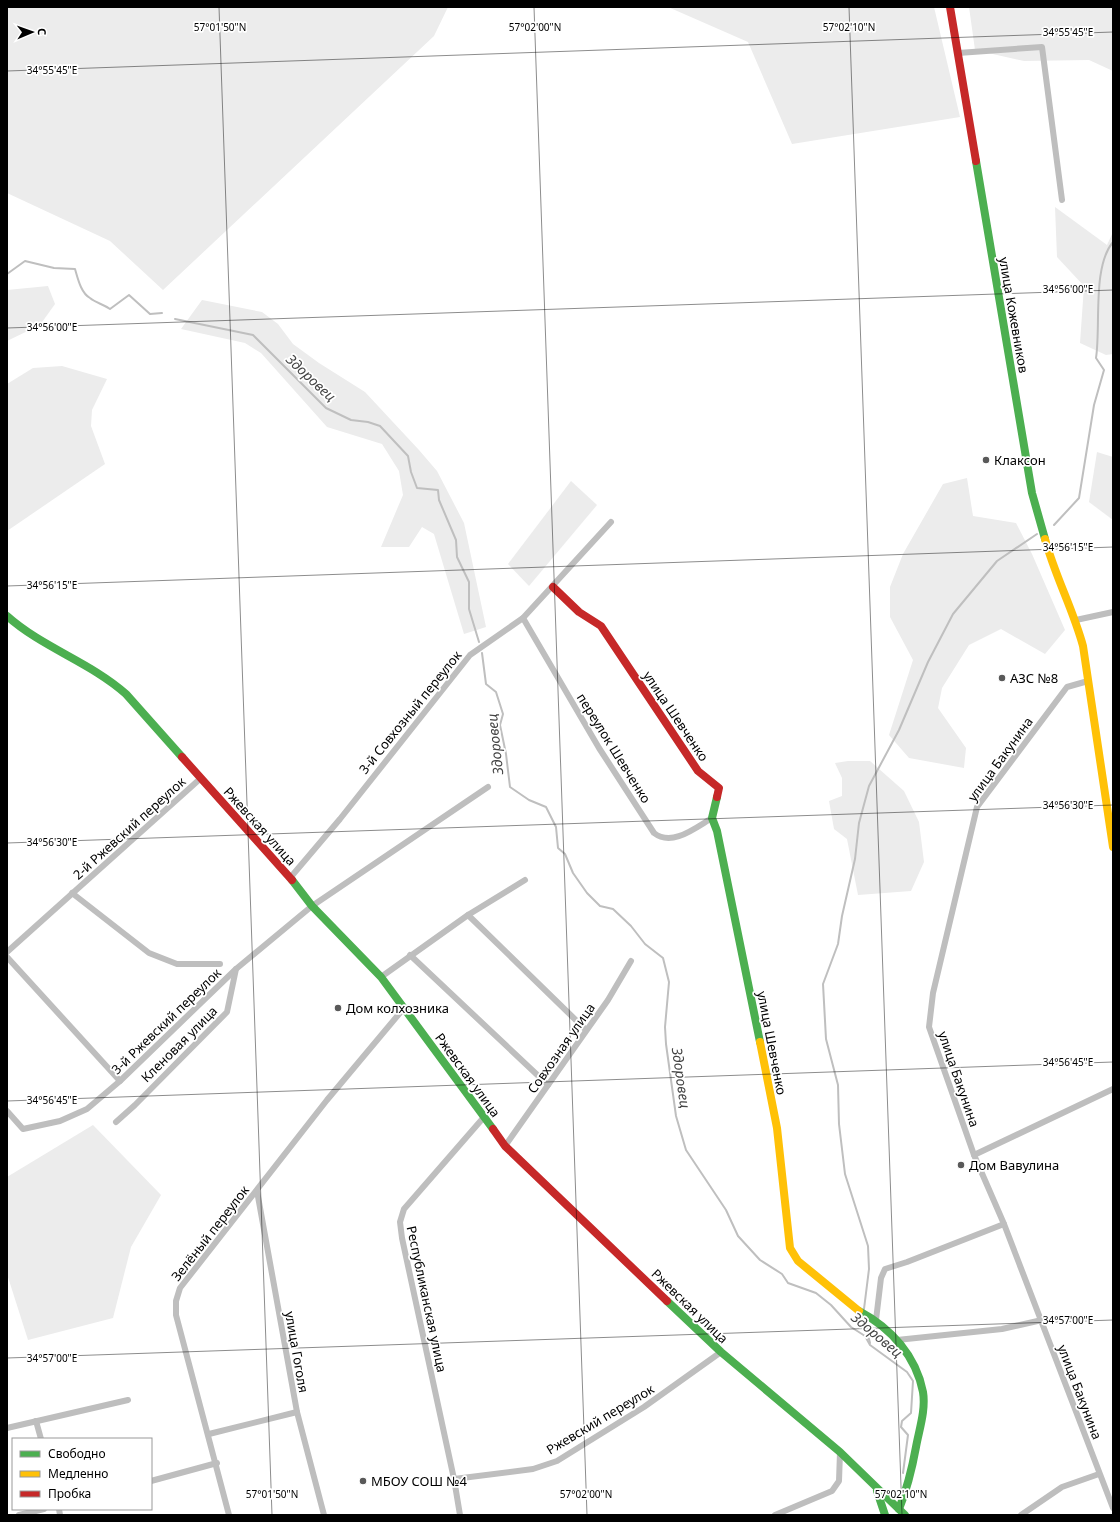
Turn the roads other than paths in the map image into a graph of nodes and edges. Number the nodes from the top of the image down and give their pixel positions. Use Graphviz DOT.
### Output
graph roads {
  1 [pos="950,7"];
  2 [pos="958,53"];
  3 [pos="1062,200"];
  4 [pos="611,522"];
  5 [pos="553,586"];
  6 [pos="1113,612"];
  7 [pos="7,616"];
  8 [pos="523,618"];
  9 [pos="1076,620"];
  10 [pos="1088,681"];
  11 [pos="201,778"];
  12 [pos="488,787"];
  13 [pos="712,818"];
  14 [pos="1113,847"];
  15 [pos="290,878"];
  16 [pos="525,880"];
  17 [pos="72,894"];
  18 [pos="312,906"];
  19 [pos="468,915"];
  20 [pos="7,952"];
  21 [pos="410,955"];
  22 [pos="7,957"];
  23 [pos="631,961"];
  24 [pos="220,964"];
  25 [pos="236,970"];
  26 [pos="381,977"];
  27 [pos="404,1008"];
  28 [pos="586,1030"];
  29 [pos="120,1082"];
  30 [pos="548,1084"];
  31 [pos="1113,1089"];
  32 [pos="7,1111"];
  33 [pos="484,1117"];
  34 [pos="116,1122"];
  35 [pos="505,1146"];
  36 [pos="974,1155"];
  37 [pos="257,1190"];
  38 [pos="1004,1224"];
  39 [pos="876,1320"];
  40 [pos="1042,1320"];
  41 [pos="898,1340"];
  42 [pos="721,1352"];
  43 [pos="128,1400"];
  44 [pos="297,1412"];
  45 [pos="36,1421"];
  46 [pos="7,1428"];
  47 [pos="209,1434"];
  48 [pos="41,1438"];
  49 [pos="840,1452"];
  50 [pos="217,1463"];
  51 [pos="1099,1474"];
  52 [pos="454,1480"];
  53 [pos="152,1481"];
  54 [pos="875,1487"];
  55 [pos="1113,1508"];
  56 [pos="40,1510"];
  57 [pos="902,1512"];
  58 [pos="19,1515"];
  59 [pos="229,1515"];
  60 [pos="324,1515"];
  61 [pos="460,1515"];
  62 [pos="775,1515"];
  63 [pos="885,1515"];
  64 [pos="1021,1515"];
  1 -- 2 [label="main road, улица Кожевников"];
  2 -- 3 [label="street"];
  2 -- 9 [label="main road, улица Кожевников"];
  4 -- 5 [label="street, 3-й Совхозный переулок"];
  5 -- 8 [label="street, 3-й Совхозный переулок"];
  5 -- 13 [label="main road, улица Шевченко"];
  6 -- 9 [label="street"];
  7 -- 11 [label="main road, Ржевская улица"];
  8 -- 13 [label="street, переулок Шевченко"];
  8 -- 15 [label="street, 3-й Совхозный переулок"];
  9 -- 10 [label="main road, улица Кожевников"];
  10 -- 14 [label="main road, улица Кожевников"];
  10 -- 36 [label="street, улица Бакунина"];
  11 -- 15 [label="main road, Ржевская улица"];
  11 -- 17 [label="street, 2-й Ржевский переулок"];
  12 -- 18 [label="street"];
  13 -- 39 [label="main road, улица Шевченко"];
  15 -- 18 [label="main road, Ржевская улица"];
  16 -- 19 [label="street"];
  17 -- 20 [label="street, 2-й Ржевский переулок"];
  17 -- 24 [label="street, 2-й Ржевский переулок"];
  18 -- 25 [label="street, 3-й Ржевский переулок"];
  18 -- 26 [label="main road, Ржевская улица"];
  19 -- 21 [label="street"];
  19 -- 28 [label="street"];
  21 -- 26 [label="street"];
  21 -- 30 [label="street"];
  22 -- 29 [label="street"];
  23 -- 28 [label="street, Совхозная улица"];
  25 -- 29 [label="street, 3-й Ржевский переулок"];
  25 -- 34 [label="street, Кленовая улица"];
  26 -- 27 [label="main road, Ржевская улица"];
  27 -- 33 [label="main road, Ржевская улица"];
  27 -- 37 [label="street, Зелёный переулок"];
  28 -- 30 [label="street, Совхозная улица"];
  29 -- 32 [label="street, 3-й Ржевский переулок"];
  30 -- 35 [label="street, Совхозная улица"];
  31 -- 36 [label="street"];
  33 -- 35 [label="main road, Ржевская улица"];
  33 -- 52 [label="street, Республиканская улица"];
  35 -- 42 [label="main road, Ржевская улица"];
  36 -- 38 [label="street, улица Бакунина"];
  37 -- 44 [label="street, улица Гоголя"];
  37 -- 47 [label="street, Зелёный переулок"];
  38 -- 39 [label="street"];
  38 -- 40 [label="street, улица Бакунина"];
  39 -- 41 [label="main road, улица Шевченко"];
  40 -- 41 [label="street"];
  40 -- 51 [label="street, улица Бакунина"];
  41 -- 57 [label="main road, улица Шевченко"];
  42 -- 49 [label="main road, Ржевская улица"];
  42 -- 52 [label="street, Ржевский переулок"];
  43 -- 45 [label="street"];
  44 -- 47 [label="street"];
  44 -- 60 [label="street, улица Гоголя"];
  45 -- 46 [label="street"];
  45 -- 48 [label="street"];
  47 -- 50 [label="street, Зелёный переулок"];
  49 -- 54 [label="main road, Ржевская улица"];
  49 -- 62 [label="street"];
  50 -- 53 [label="street"];
  50 -- 59 [label="street, Зелёный переулок"];
  51 -- 55 [label="street, улица Бакунина"];
  51 -- 64 [label="street"];
  52 -- 61 [label="street, Республиканская улица"];
  54 -- 57 [label="main road, Ржевская улица"];
  54 -- 63 [label="main road, Ржевская улица"];
  56 -- 58 [label="street"];
}
